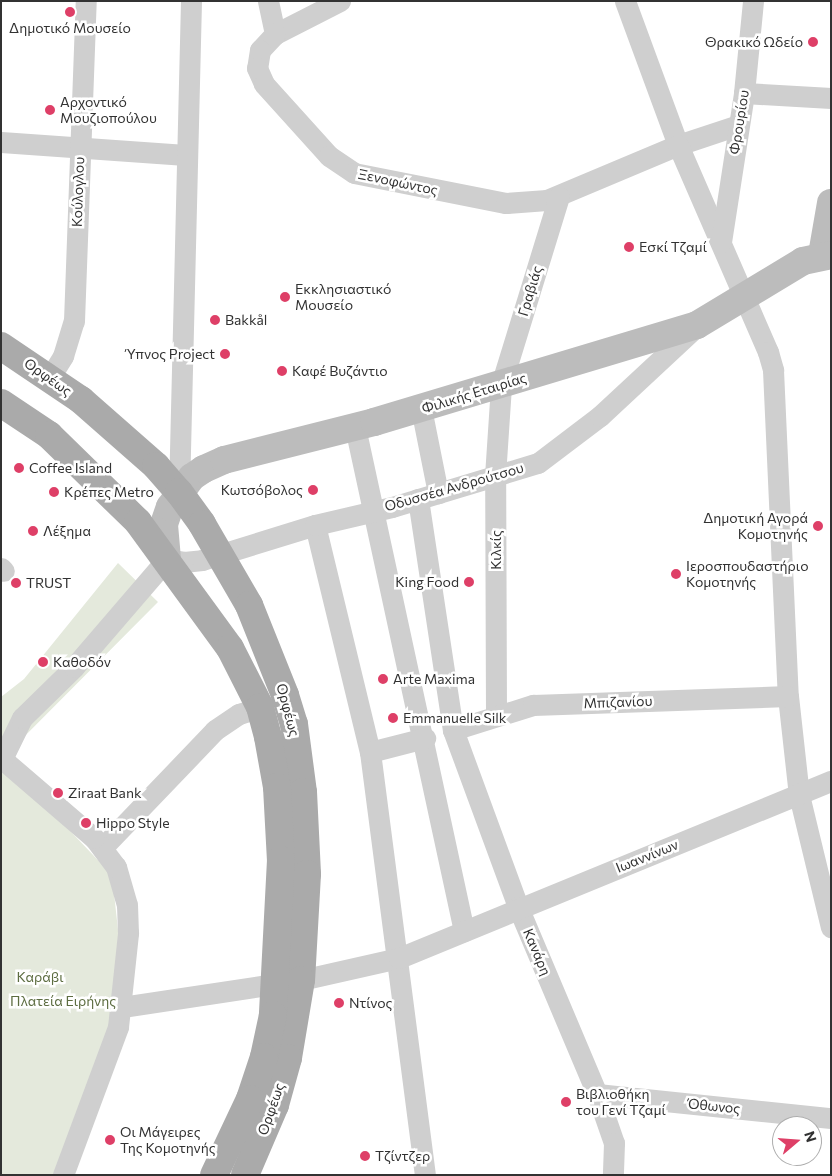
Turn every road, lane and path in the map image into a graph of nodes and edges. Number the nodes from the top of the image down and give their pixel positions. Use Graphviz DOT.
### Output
graph roads {
  1 [pos="86,1"];
  2 [pos="191,1"];
  3 [pos="268,1"];
  4 [pos="340,1"];
  5 [pos="625,1"];
  6 [pos="753,1"];
  7 [pos="275,34"];
  8 [pos="744,93"];
  9 [pos="831,98"];
  10 [pos="738,125"];
  11 [pos="1,142"];
  12 [pos="678,145"];
  13 [pos="80,147"];
  14 [pos="186,155"];
  15 [pos="559,197"];
  16 [pos="831,203"];
  17 [pos="722,243"];
  18 [pos="826,255"];
  19 [pos="744,298"];
  20 [pos="697,325"];
  21 [pos="1,346"];
  22 [pos="50,377"];
  23 [pos="501,385"];
  24 [pos="1,403"];
  25 [pos="421,408"];
  26 [pos="355,427"];
  27 [pos="495,476"];
  28 [pos="179,492"];
  29 [pos="438,493"];
  30 [pos="418,499"];
  31 [pos="374,510"];
  32 [pos="315,525"];
  33 [pos="220,555"];
  34 [pos="167,559"];
  35 [pos="788,696"];
  36 [pos="260,707"];
  37 [pos="496,715"];
  38 [pos="453,730"];
  39 [pos="425,738"];
  40 [pos="370,752"];
  41 [pos="831,782"];
  42 [pos="799,795"];
  43 [pos="102,848"];
  44 [pos="518,907"];
  45 [pos="831,927"];
  46 [pos="464,931"];
  47 [pos="399,958"];
  48 [pos="289,982"];
  49 [pos="122,1007"];
  50 [pos="597,1094"];
  51 [pos="831,1118"];
  52 [pos="63,1175"];
  53 [pos="214,1175"];
  54 [pos="245,1175"];
  55 [pos="425,1175"];
  56 [pos="613,1175"];
  1 -- 13 [label="street, Κούλογλου"];
  2 -- 14 [label="street"];
  3 -- 7 [label="street"];
  4 -- 7 [label="street"];
  5 -- 12 [label="street"];
  6 -- 8 [label="street, Φρουρίου"];
  7 -- 15 [label="street, Ξενοφώντος"];
  8 -- 9 [label="street"];
  8 -- 10 [label="street, Φρουρίου"];
  10 -- 12 [label="street"];
  10 -- 17 [label="street, Φρουρίου"];
  11 -- 13 [label="street"];
  12 -- 15 [label="street"];
  12 -- 17 [label="street"];
  13 -- 14 [label="street"];
  13 -- 22 [label="street, Κούλογλου"];
  14 -- 28 [label="street"];
  15 -- 23 [label="street, Γραβιάς"];
  16 -- 18 [label="street"];
  17 -- 19 [label="street"];
  18 -- 19 [label="street, Φιλικής Εταιρίας"];
  19 -- 20 [label="street, Φιλικής Εταιρίας"];
  19 -- 35 [label="street"];
  20 -- 23 [label="street, Φιλικής Εταιρίας"];
  20 -- 27 [label="street, Οδυσσέα Ανδρούτσου"];
  21 -- 22 [label="main road, Ορφέως"];
  22 -- 28 [label="main road, Ορφέως"];
  23 -- 25 [label="street, Φιλικής Εταιρίας"];
  23 -- 27 [label="street, Κιλκίς"];
  24 -- 34 [label="main road, Ορφέως"];
  25 -- 26 [label="street, Φιλικής Εταιρίας"];
  25 -- 29 [label="street"];
  26 -- 28 [label="street, Φιλικής Εταιρίας"];
  26 -- 31 [label="street"];
  27 -- 29 [label="street, Οδυσσέα Ανδρούτσου"];
  27 -- 37 [label="street, Κιλκίς"];
  28 -- 33 [label="main road, Ορφέως"];
  28 -- 34 [label="street, Φιλικής Εταιρίας"];
  29 -- 30 [label="street, Οδυσσέα Ανδρούτσου"];
  30 -- 31 [label="street, Οδυσσέα Ανδρούτσου"];
  30 -- 38 [label="street"];
  31 -- 32 [label="street, Οδυσσέα Ανδρούτσου"];
  31 -- 39 [label="street"];
  32 -- 33 [label="street, Οδυσσέα Ανδρούτσου"];
  32 -- 40 [label="street"];
  33 -- 34 [label="street, Οδυσσέα Ανδρούτσου"];
  33 -- 48 [label="main road, Ορφέως"];
  34 -- 36 [label="main road, Ορφέως"];
  34 -- 43 [label="street"];
  35 -- 37 [label="street, Μπιζανίου"];
  35 -- 42 [label="street"];
  36 -- 43 [label="street"];
  36 -- 48 [label="main road, Ορφέως"];
  37 -- 38 [label="street, Μπιζανίου"];
  38 -- 44 [label="street, Κανάρη"];
  39 -- 40 [label="street"];
  39 -- 46 [label="street"];
  40 -- 47 [label="street"];
  41 -- 42 [label="street, Ιωαννίνων"];
  42 -- 44 [label="street, Ιωαννίνων"];
  42 -- 45 [label="street"];
  43 -- 49 [label="street"];
  44 -- 46 [label="street, Ιωαννίνων"];
  44 -- 50 [label="street, Κανάρη"];
  46 -- 47 [label="street, Ιωαννίνων"];
  47 -- 48 [label="street, Ιωαννίνων"];
  47 -- 55 [label="street"];
  48 -- 49 [label="street, Ιωαννίνων"];
  48 -- 53 [label="main road, Ορφέως"];
  48 -- 54 [label="main road, Ορφέως"];
  49 -- 52 [label="street"];
  50 -- 51 [label="street, Όθωνος"];
  50 -- 56 [label="street, Κανάρη"];
}
